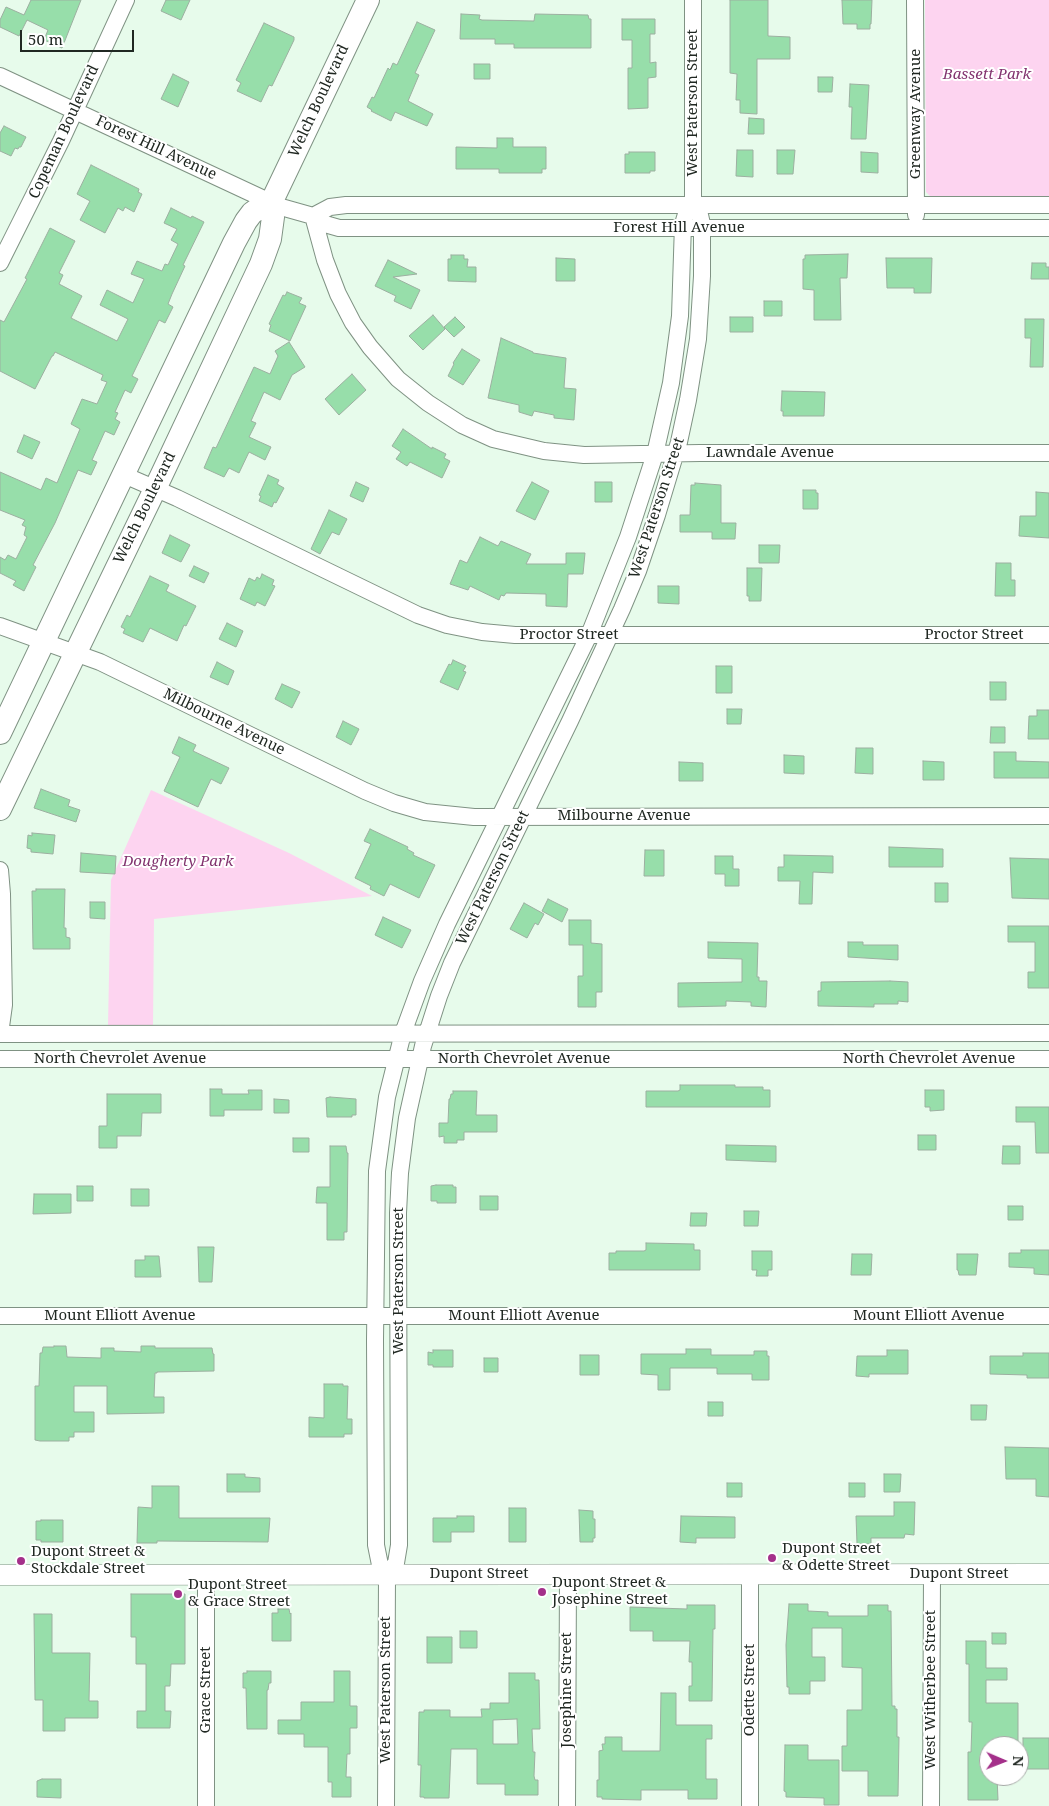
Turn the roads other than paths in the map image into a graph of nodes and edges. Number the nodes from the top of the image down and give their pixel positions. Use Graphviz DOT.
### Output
graph roads {
  1 [pos="126,0"];
  2 [pos="368,0"];
  3 [pos="693,0"];
  4 [pos="916,0"];
  5 [pos="0,76"];
  6 [pos="75,110"];
  7 [pos="271,202"];
  8 [pos="693,205"];
  9 [pos="916,205"];
  10 [pos="1049,205"];
  11 [pos="313,216"];
  12 [pos="683,228"];
  13 [pos="703,228"];
  14 [pos="916,228"];
  15 [pos="1049,228"];
  16 [pos="0,263"];
  17 [pos="655,454"];
  18 [pos="676,454"];
  19 [pos="1049,454"];
  20 [pos="124,475"];
  21 [pos="155,489"];
  22 [pos="0,626"];
  23 [pos="589,635"];
  24 [pos="611,635"];
  25 [pos="1049,635"];
  26 [pos="44,642"];
  27 [pos="76,653"];
  28 [pos="0,733"];
  29 [pos="0,809"];
  30 [pos="500,816"];
  31 [pos="523,816"];
  32 [pos="1049,816"];
  33 [pos="0,870"];
  34 [pos="403,1033"];
  35 [pos="426,1033"];
  36 [pos="773,1033"];
  37 [pos="1049,1033"];
  38 [pos="0,1034"];
  39 [pos="0,1059"];
  40 [pos="396,1059"];
  41 [pos="420,1059"];
  42 [pos="773,1059"];
  43 [pos="1049,1059"];
  44 [pos="0,1316"];
  45 [pos="375,1316"];
  46 [pos="399,1316"];
  47 [pos="1049,1316"];
  48 [pos="0,1574"];
  49 [pos="206,1574"];
  50 [pos="386,1574"];
  51 [pos="568,1574"];
  52 [pos="750,1574"];
  53 [pos="932,1574"];
  54 [pos="1049,1574"];
  55 [pos="206,1806"];
  56 [pos="386,1806"];
  57 [pos="567,1806"];
  58 [pos="750,1806"];
  59 [pos="931,1806"];
  1 -- 6 [label="street, Copeman Boulevard"];
  2 -- 7 [label="main road, Welch Boulevard"];
  3 -- 8 [label="street, West Paterson Street"];
  4 -- 9 [label="street, Greenway Avenue"];
  5 -- 6 [label="street, Forest Hill Avenue"];
  6 -- 7 [label="street, Forest Hill Avenue"];
  6 -- 16 [label="street, Copeman Boulevard"];
  7 -- 11 [label="street, Forest Hill Avenue"];
  7 -- 20 [label="main road"];
  7 -- 21 [label="main road, Welch Boulevard"];
  8 -- 9 [label="street, Forest Hill Avenue"];
  8 -- 11 [label="street, Forest Hill Avenue"];
  8 -- 12 [label="street, West Paterson Street"];
  8 -- 13 [label="street, West Paterson Street"];
  9 -- 10 [label="street, Forest Hill Avenue"];
  9 -- 14 [label="street, Greenway Avenue"];
  11 -- 12 [label="street, Forest Hill Avenue"];
  11 -- 17 [label="street, Lawndale Avenue"];
  12 -- 13 [label="street, Forest Hill Avenue"];
  12 -- 17 [label="street, West Paterson Street"];
  13 -- 14 [label="street, Forest Hill Avenue"];
  13 -- 18 [label="street, West Paterson Street"];
  14 -- 15 [label="street, Forest Hill Avenue"];
  17 -- 18 [label="street, Lawndale Avenue"];
  17 -- 23 [label="street, West Paterson Street"];
  18 -- 19 [label="street, Lawndale Avenue"];
  18 -- 24 [label="street, West Paterson Street"];
  20 -- 21 [label="street, Proctor Street"];
  20 -- 26 [label="main road"];
  21 -- 23 [label="street, Proctor Street"];
  21 -- 27 [label="main road, Welch Boulevard"];
  22 -- 26 [label="street, Milbourne Avenue"];
  23 -- 24 [label="street, Proctor Street"];
  23 -- 30 [label="street, West Paterson Street"];
  24 -- 25 [label="street, Proctor Street"];
  24 -- 31 [label="street, West Paterson Street"];
  26 -- 27 [label="street, Milbourne Avenue"];
  26 -- 28 [label="main road"];
  27 -- 29 [label="main road, Welch Boulevard"];
  27 -- 30 [label="street, Milbourne Avenue"];
  30 -- 31 [label="street, Milbourne Avenue"];
  30 -- 34 [label="street, West Paterson Street"];
  31 -- 32 [label="street, Milbourne Avenue"];
  31 -- 35 [label="street, West Paterson Street"];
  33 -- 38 [label="street"];
  34 -- 35 [label="street, North Chevrolet Avenue"];
  34 -- 38 [label="street, North Chevrolet Avenue"];
  34 -- 40 [label="street, West Paterson Street"];
  35 -- 36 [label="street, North Chevrolet Avenue"];
  35 -- 41 [label="street, West Paterson Street"];
  36 -- 37 [label="street, North Chevrolet Avenue"];
  36 -- 42 [label="street"];
  39 -- 40 [label="street, North Chevrolet Avenue"];
  40 -- 41 [label="street, North Chevrolet Avenue"];
  40 -- 45 [label="street, West Paterson Street"];
  41 -- 42 [label="street, North Chevrolet Avenue"];
  41 -- 46 [label="street, West Paterson Street"];
  42 -- 43 [label="street, North Chevrolet Avenue"];
  44 -- 45 [label="street, Mount Elliott Avenue"];
  45 -- 46 [label="street, Mount Elliott Avenue"];
  45 -- 50 [label="street, West Paterson Street"];
  46 -- 47 [label="street, Mount Elliott Avenue"];
  46 -- 50 [label="street, West Paterson Street"];
  48 -- 49 [label="street, Dupont Street"];
  49 -- 50 [label="street, Dupont Street"];
  49 -- 55 [label="street, Grace Street"];
  50 -- 51 [label="street, Dupont Street"];
  50 -- 56 [label="street, West Paterson Street"];
  51 -- 52 [label="street, Dupont Street"];
  51 -- 57 [label="street, Josephine Street"];
  52 -- 53 [label="street, Dupont Street"];
  52 -- 58 [label="street, Odette Street"];
  53 -- 54 [label="street, Dupont Street"];
  53 -- 59 [label="street, West Witherbee Street"];
}
